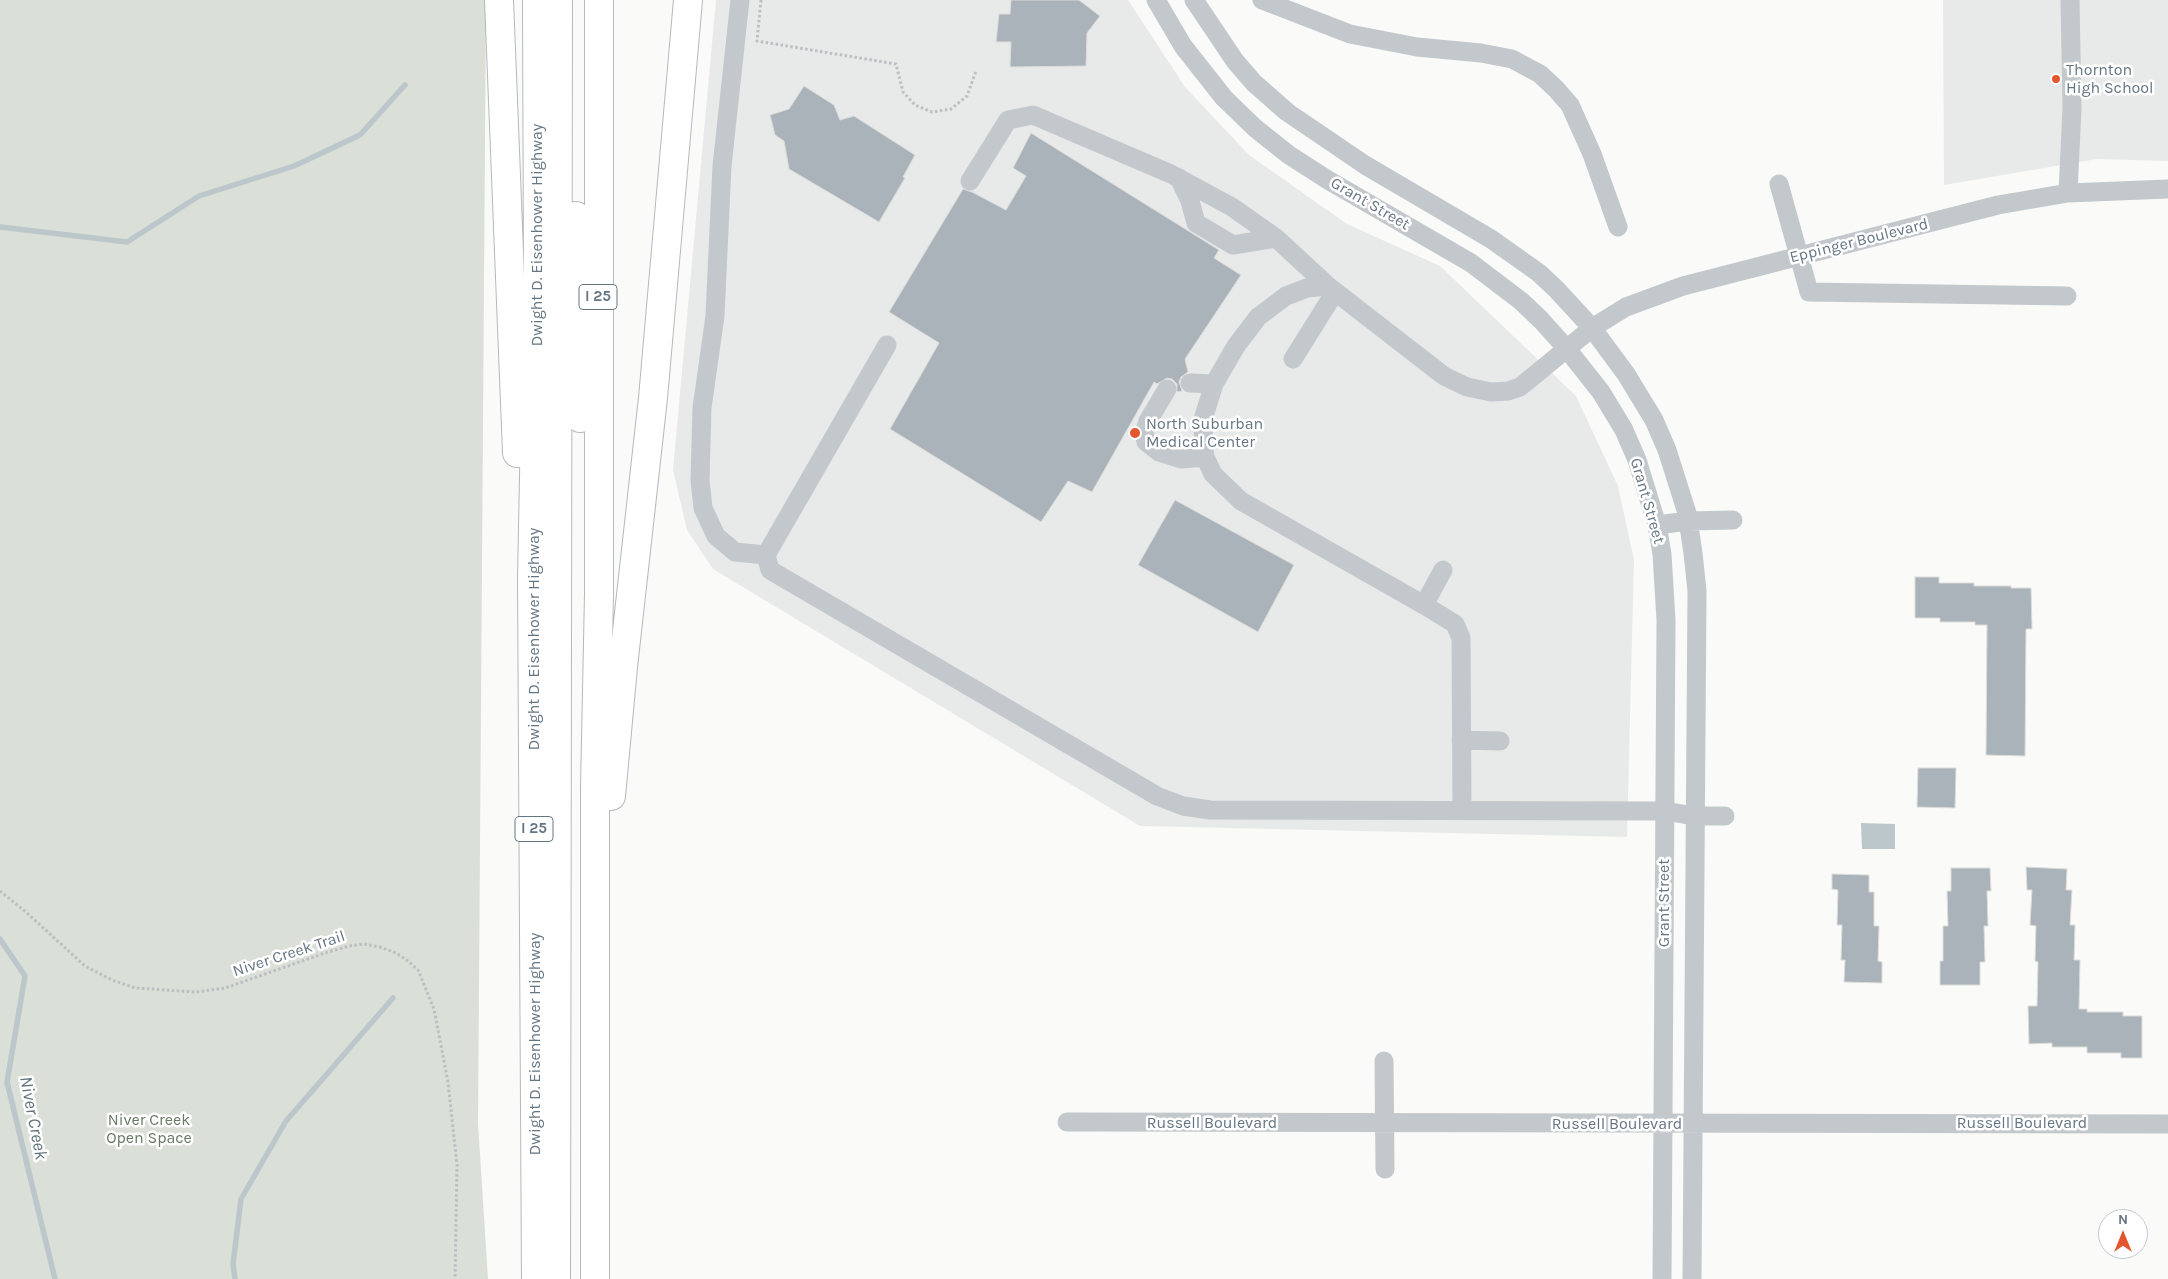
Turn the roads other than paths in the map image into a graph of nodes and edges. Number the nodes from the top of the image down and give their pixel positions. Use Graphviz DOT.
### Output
graph roads {
  1 [pos="499,0"];
  2 [pos="537,0"];
  3 [pos="558,0"];
  4 [pos="576,0"];
  5 [pos="598,0"];
  6 [pos="688,0"];
  7 [pos="740,0"];
  8 [pos="1156,0"];
  9 [pos="1194,0"];
  10 [pos="1262,0"];
  11 [pos="2070,0"];
  12 [pos="1179,178"];
  13 [pos="970,181"];
  14 [pos="1779,184"];
  15 [pos="2168,189"];
  16 [pos="2068,194"];
  17 [pos="1618,227"];
  18 [pos="1276,238"];
  19 [pos="1798,256"];
  20 [pos="1331,289"];
  21 [pos="2068,296"];
  22 [pos="1592,328"];
  23 [pos="887,346"];
  24 [pos="1567,349"];
  25 [pos="1293,360"];
  26 [pos="1190,383"];
  27 [pos="1214,384"];
  28 [pos="1167,389"];
  29 [pos="1205,457"];
  30 [pos="1733,520"];
  31 [pos="1688,521"];
  32 [pos="1657,525"];
  33 [pos="766,555"];
  34 [pos="1443,570"];
  35 [pos="532,578"];
  36 [pos="599,594"];
  37 [pos="1424,604"];
  38 [pos="1461,740"];
  39 [pos="1500,741"];
  40 [pos="1462,810"];
  41 [pos="1664,811"];
  42 [pos="1694,816"];
  43 [pos="1725,816"];
  44 [pos="596,982"];
  45 [pos="1384,1060"];
  46 [pos="1067,1122"];
  47 [pos="1384,1123"];
  48 [pos="1663,1123"];
  49 [pos="1694,1124"];
  50 [pos="2168,1124"];
  51 [pos="1385,1169"];
  52 [pos="536,1279"];
  53 [pos="556,1279"];
  54 [pos="595,1279"];
  55 [pos="1662,1279"];
  56 [pos="1692,1279"];
  1 -- 35 [label="highway"];
  2 -- 35 [label="highway, Dwight D. Eisenhower Highway / I 25"];
  3 -- 53 [label="highway"];
  4 -- 36 [label="highway"];
  5 -- 36 [label="highway, I 25"];
  6 -- 44 [label="highway"];
  7 -- 33 [label="street"];
  8 -- 24 [label="street, Grant Street"];
  9 -- 22 [label="street, Grant Street"];
  10 -- 17 [label="street"];
  11 -- 16 [label="street"];
  12 -- 13 [label="street, Eppinger Boulevard"];
  12 -- 18 [label="street, Eppinger Boulevard"];
  12 -- 18 [label="street"];
  14 -- 19 [label="street"];
  15 -- 16 [label="street, Eppinger Boulevard"];
  16 -- 19 [label="street, Eppinger Boulevard"];
  18 -- 20 [label="street, Eppinger Boulevard"];
  19 -- 21 [label="street"];
  19 -- 22 [label="street, Eppinger Boulevard"];
  20 -- 24 [label="street, Eppinger Boulevard"];
  20 -- 25 [label="street"];
  20 -- 27 [label="street"];
  22 -- 24 [label="street, Eppinger Boulevard"];
  22 -- 31 [label="street, Grant Street"];
  23 -- 33 [label="street"];
  24 -- 32 [label="street, Grant Street"];
  26 -- 27 [label="street"];
  27 -- 29 [label="street"];
  28 -- 29 [label="street"];
  29 -- 37 [label="street"];
  30 -- 31 [label="street"];
  31 -- 32 [label="street"];
  31 -- 42 [label="street, Grant Street"];
  32 -- 41 [label="street, Grant Street"];
  33 -- 40 [label="street"];
  34 -- 37 [label="street"];
  35 -- 52 [label="highway, Dwight D. Eisenhower Highway / I 25"];
  36 -- 44 [label="highway, I 25"];
  37 -- 38 [label="street"];
  38 -- 39 [label="street"];
  38 -- 40 [label="street"];
  40 -- 41 [label="street"];
  41 -- 42 [label="street"];
  41 -- 48 [label="street, Grant Street"];
  42 -- 43 [label="street"];
  42 -- 49 [label="street, Grant Street"];
  44 -- 54 [label="highway, I 25"];
  45 -- 47 [label="street"];
  46 -- 47 [label="street, Russell Boulevard"];
  47 -- 48 [label="street, Russell Boulevard"];
  47 -- 51 [label="street"];
  48 -- 49 [label="street, Russell Boulevard"];
  48 -- 55 [label="street, Grant Street"];
  49 -- 50 [label="street, Russell Boulevard"];
  49 -- 56 [label="street, Grant Street"];
}
